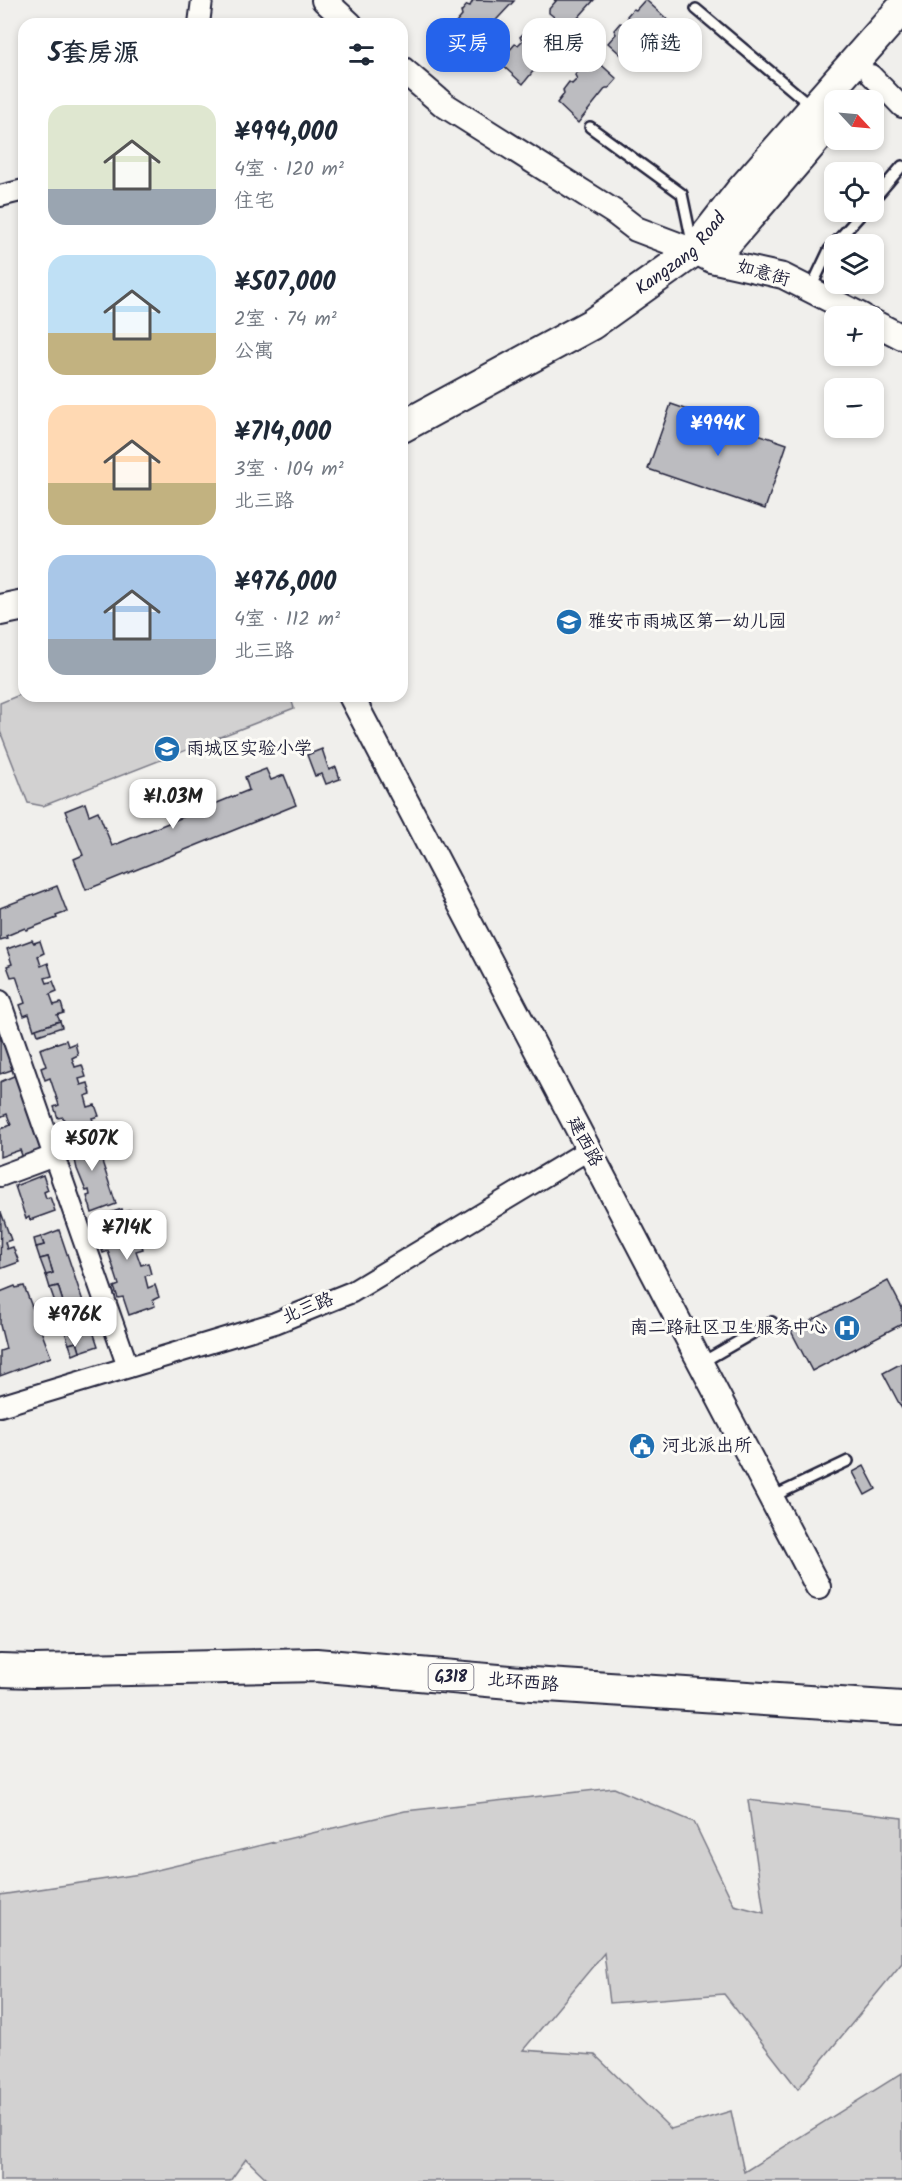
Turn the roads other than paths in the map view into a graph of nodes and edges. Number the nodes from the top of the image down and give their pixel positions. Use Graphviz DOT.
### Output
graph roads {
  1 [pos="202,0"];
  2 [pos="324,0"];
  3 [pos="902,8"];
  4 [pos="696,9"];
  5 [pos="200,18"];
  6 [pos="344,18"];
  7 [pos="902,39"];
  8 [pos="408,74"];
  9 [pos="871,75"];
  10 [pos="841,90"];
  11 [pos="858,90"];
  12 [pos="902,107"];
  13 [pos="824,113"];
  14 [pos="590,127"];
  15 [pos="902,166"];
  16 [pos="884,187"];
  17 [pos="18,192"];
  18 [pos="0,196"];
  19 [pos="854,222"];
  20 [pos="702,256"];
  21 [pos="810,290"];
  22 [pos="842,306"];
  23 [pos="884,328"];
  24 [pos="902,337"];
  25 [pos="408,424"];
  26 [pos="408,443"];
  27 [pos="18,606"];
  28 [pos="0,610"];
  29 [pos="18,627"];
  30 [pos="0,631"];
  31 [pos="354,702"];
  32 [pos="0,1001"];
  33 [pos="588,1150"];
  34 [pos="54,1156"];
  35 [pos="0,1176"];
  36 [pos="772,1322"];
  37 [pos="700,1363"];
  38 [pos="128,1367"];
  39 [pos="0,1406"];
  40 [pos="848,1461"];
  41 [pos="771,1497"];
  42 [pos="818,1587"];
  43 [pos="0,1648"];
  44 [pos="0,1670"];
  45 [pos="902,1691"];
  46 [pos="902,1708"];
  1 -- 5 [label="street"];
  2 -- 6 [label="street"];
  3 -- 10 [label="main road, Kangzang Road"];
  4 -- 13 [label="lane"];
  7 -- 9 [label="main road"];
  8 -- 20 [label="street, 如意街"];
  9 -- 11 [label="main road"];
  9 -- 12 [label="street"];
  13 -- 20 [label="main road, Kangzang Road"];
  14 -- 20 [label="lane"];
  15 -- 16 [label="lane"];
  17 -- 18 [label="street"];
  19 -- 21 [label="lane"];
  20 -- 21 [label="street, 如意街"];
  20 -- 25 [label="main road, Kangzang Road"];
  20 -- 26 [label="main road, Kangzang Road"];
  21 -- 22 [label="street, 如意街"];
  23 -- 24 [label="street"];
  27 -- 28 [label="main road"];
  29 -- 30 [label="main road"];
  31 -- 33 [label="street, 建西路"];
  32 -- 34 [label="street"];
  33 -- 37 [label="street, 建西路"];
  33 -- 38 [label="street, 北三路"];
  34 -- 35 [label="street"];
  34 -- 38 [label="street"];
  36 -- 37 [label="lane"];
  37 -- 41 [label="street, 建西路"];
  38 -- 39 [label="street, 北三路"];
  40 -- 41 [label="lane"];
  41 -- 42 [label="street, 建西路"];
  43 -- 45 [label="highway, 北环西路 / G318"];
  44 -- 46 [label="highway, 北环西路 / G318"];
}
